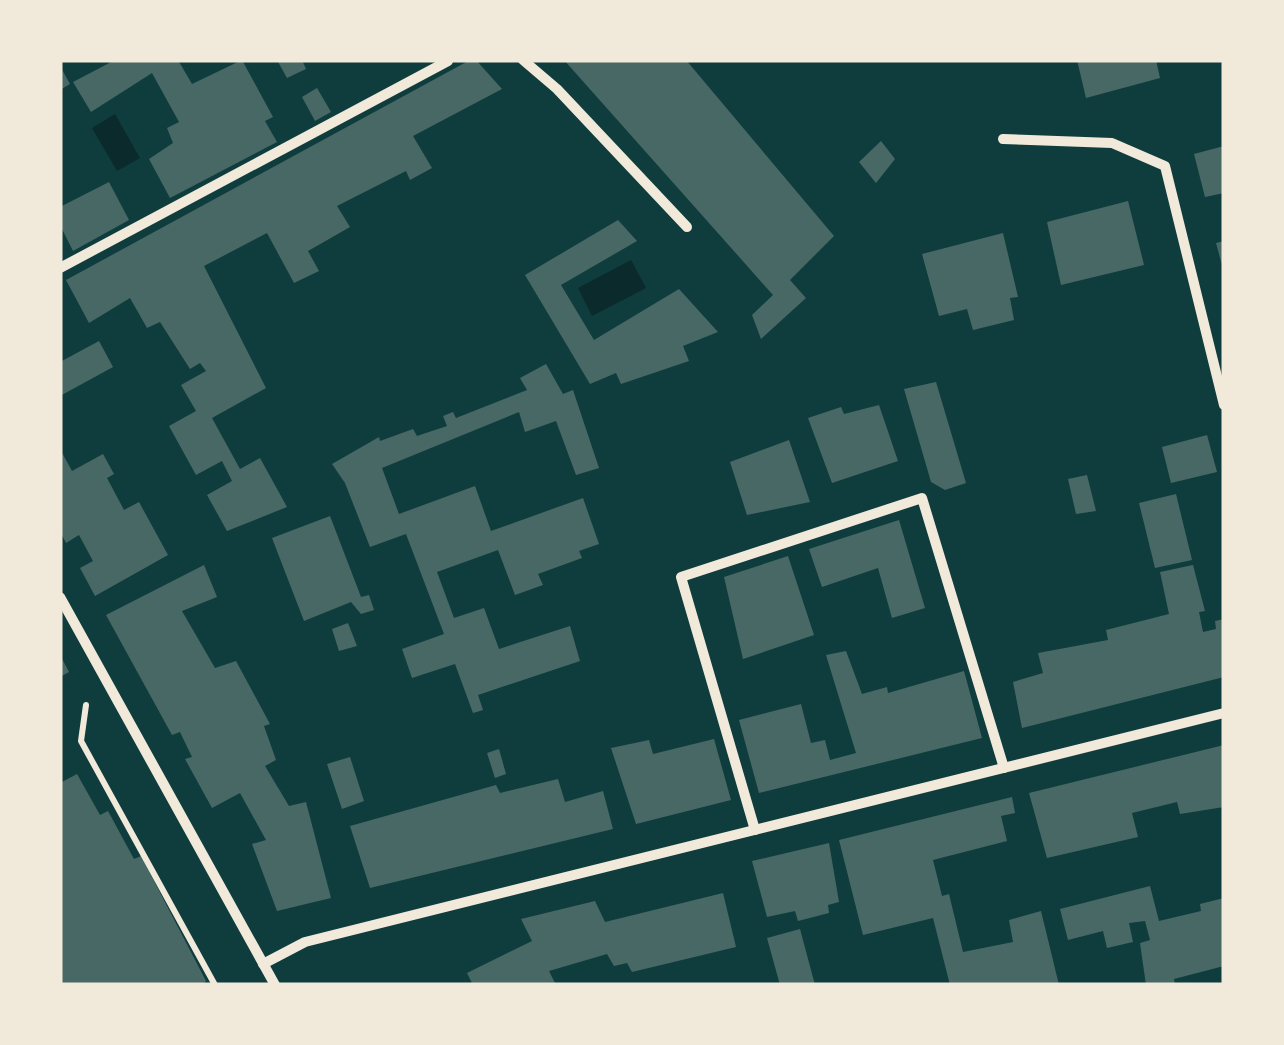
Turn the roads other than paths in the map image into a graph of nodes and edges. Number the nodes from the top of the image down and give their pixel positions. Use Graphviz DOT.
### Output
graph roads {
  1 [pos="523,60"];
  2 [pos="448,61"];
  3 [pos="1003,139"];
  4 [pos="687,227"];
  5 [pos="60,268"];
  6 [pos="1224,405"];
  7 [pos="60,596"];
  8 [pos="1224,713"];
  9 [pos="1004,768"];
  10 [pos="755,830"];
  11 [pos="263,964"];
  12 [pos="274,985"];
  1 -- 4 [label="street"];
  2 -- 5 [label="street"];
  3 -- 6 [label="street"];
  7 -- 11 [label="street"];
  8 -- 9 [label="street"];
  9 -- 10 [label="street"];
  9 -- 10 [label="street"];
  10 -- 11 [label="street"];
  11 -- 12 [label="street"];
}
